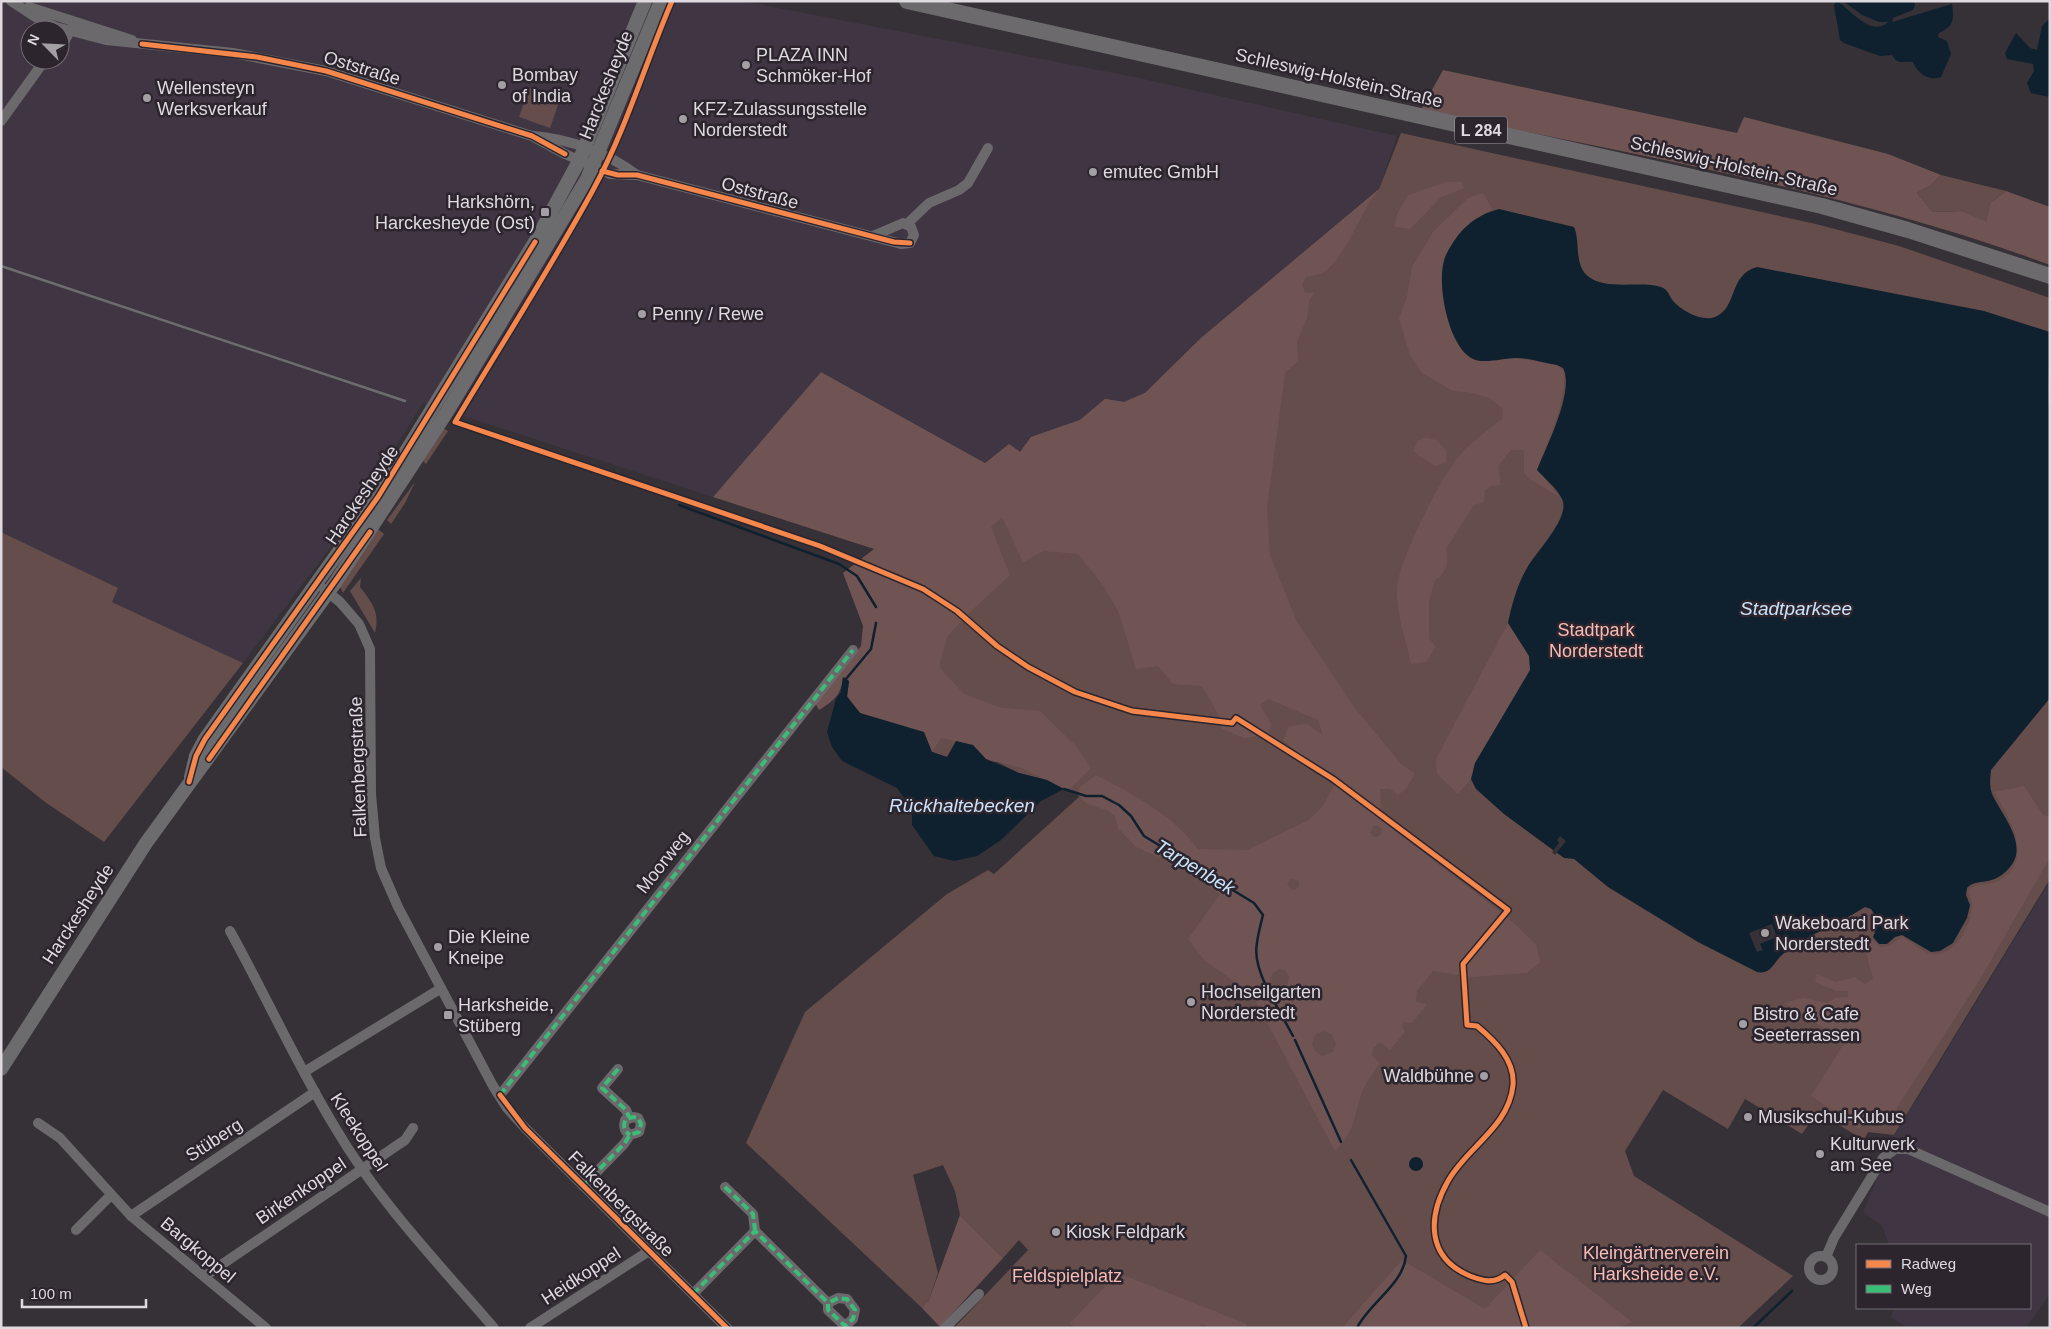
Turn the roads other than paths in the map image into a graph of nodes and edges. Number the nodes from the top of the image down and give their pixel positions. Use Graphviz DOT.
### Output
graph roads {
  1 [pos="12,1"];
  2 [pos="645,1"];
  3 [pos="661,1"];
  4 [pos="907,1"];
  5 [pos="43,20"];
  6 [pos="70,27"];
  7 [pos="73,27"];
  8 [pos="70,32"];
  9 [pos="37,70"];
  10 [pos="1,121"];
  11 [pos="532,136"];
  12 [pos="585,148"];
  13 [pos="988,148"];
  14 [pos="598,154"];
  15 [pos="579,161"];
  16 [pos="592,167"];
  17 [pos="637,175"];
  18 [pos="907,224"];
  19 [pos="873,236"];
  20 [pos="2050,276"];
  21 [pos="323,588"];
  22 [pos="853,650"];
  23 [pos="230,931"];
  24 [pos="440,989"];
  25 [pos="618,1068"];
  26 [pos="1,1069"];
  27 [pos="304,1072"];
  28 [pos="315,1092"];
  29 [pos="500,1095"];
  30 [pos="38,1123"];
  31 [pos="412,1128"];
  32 [pos="362,1170"];
  33 [pos="583,1186"];
  34 [pos="725,1187"];
  35 [pos="111,1195"];
  36 [pos="2050,1212"];
  37 [pos="131,1216"];
  38 [pos="76,1230"];
  39 [pos="755,1231"];
  40 [pos="649,1251"];
  41 [pos="1826,1257"];
  42 [pos="205,1276"];
  43 [pos="693,1294"];
  44 [pos="979,1294"];
  45 [pos="828,1303"];
  46 [pos="266,1328"];
  47 [pos="494,1328"];
  48 [pos="530,1328"];
  49 [pos="727,1328"];
  50 [pos="945,1328"];
  1 -- 5 [label="street, Oststraße"];
  2 -- 12 [label="main road, Harckesheyde"];
  3 -- 14 [label="main road, Harckesheyde"];
  4 -- 20 [label="main road, Schleswig-Holstein-Straße / L 284"];
  6 -- 7 [label="street, Oststraße"];
  7 -- 8 [label="street"];
  7 -- 11 [label="street, Oststraße"];
  9 -- 10 [label="street"];
  11 -- 12 [label="street, Oststraße"];
  11 -- 15 [label="street, Oststraße"];
  12 -- 14 [label="street, Oststraße"];
  12 -- 15 [label="main road, Harckesheyde"];
  13 -- 18 [label="street"];
  14 -- 16 [label="main road, Harckesheyde"];
  14 -- 17 [label="street, Oststraße"];
  15 -- 16 [label="street, Oststraße"];
  15 -- 21 [label="main road, Harckesheyde"];
  16 -- 17 [label="street, Oststraße"];
  16 -- 21 [label="main road, Harckesheyde"];
  17 -- 19 [label="street, Oststraße"];
  18 -- 19 [label="street"];
  18 -- 19 [label="street, Oststraße"];
  21 -- 24 [label="street, Falkenbergstraße"];
  21 -- 26 [label="main road, Harckesheyde"];
  22 -- 29 [label="street, Moorweg"];
  23 -- 27 [label="street, Kleekoppel"];
  24 -- 27 [label="street"];
  24 -- 29 [label="street, Falkenbergstraße"];
  25 -- 33 [label="street"];
  27 -- 28 [label="street, Kleekoppel"];
  28 -- 32 [label="street, Kleekoppel"];
  28 -- 37 [label="street, Stüberg"];
  29 -- 33 [label="street, Falkenbergstraße"];
  30 -- 35 [label="street, Bargkoppel"];
  31 -- 32 [label="street, Birkenkoppel"];
  32 -- 42 [label="street, Birkenkoppel"];
  32 -- 47 [label="street, Kleekoppel"];
  33 -- 40 [label="street, Falkenbergstraße"];
  34 -- 39 [label="street"];
  35 -- 37 [label="street, Bargkoppel"];
  35 -- 38 [label="street"];
  36 -- 41 [label="street"];
  37 -- 42 [label="street, Bargkoppel"];
  39 -- 43 [label="street"];
  39 -- 45 [label="street"];
  40 -- 43 [label="street, Falkenbergstraße"];
  40 -- 48 [label="street, Heidkoppel"];
  42 -- 46 [label="street, Bargkoppel"];
  43 -- 49 [label="street, Falkenbergstraße"];
  44 -- 50 [label="street"];
}
